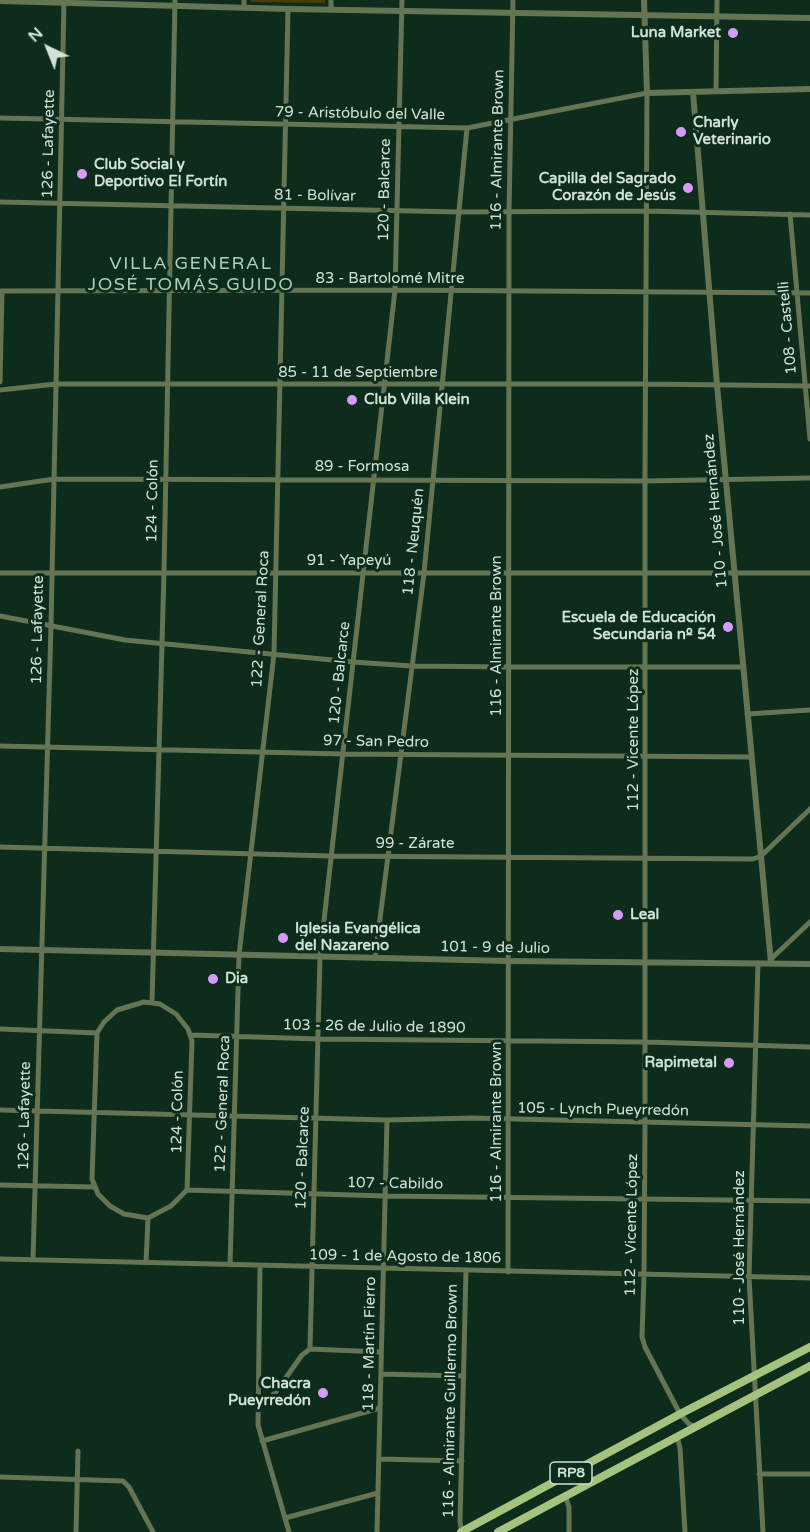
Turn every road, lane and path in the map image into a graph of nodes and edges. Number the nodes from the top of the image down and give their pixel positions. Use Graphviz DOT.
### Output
graph roads {
  1 [pos="331,0"];
  2 [pos="402,0"];
  3 [pos="513,0"];
  4 [pos="644,0"];
  5 [pos="717,0"];
  6 [pos="0,1"];
  7 [pos="64,2"];
  8 [pos="175,3"];
  9 [pos="244,3"];
  10 [pos="288,9"];
  11 [pos="330,9"];
  12 [pos="402,10"];
  13 [pos="512,13"];
  14 [pos="645,15"];
  15 [pos="717,16"];
  16 [pos="810,18"];
  17 [pos="810,88"];
  18 [pos="716,91"];
  19 [pos="693,92"];
  20 [pos="647,93"];
  21 [pos="0,118"];
  22 [pos="61,120"];
  23 [pos="510,121"];
  24 [pos="171,122"];
  25 [pos="286,125"];
  26 [pos="398,126"];
  27 [pos="467,128"];
  28 [pos="0,202"];
  29 [pos="59,202"];
  30 [pos="171,206"];
  31 [pos="285,207"];
  32 [pos="397,210"];
  33 [pos="459,212"];
  34 [pos="509,212"];
  35 [pos="647,212"];
  36 [pos="702,212"];
  37 [pos="790,214"];
  38 [pos="810,215"];
  39 [pos="395,290"];
  40 [pos="1,291"];
  41 [pos="169,291"];
  42 [pos="282,291"];
  43 [pos="452,291"];
  44 [pos="58,292"];
  45 [pos="509,292"];
  46 [pos="646,292"];
  47 [pos="709,292"];
  48 [pos="797,293"];
  49 [pos="810,293"];
  50 [pos="0,382"];
  51 [pos="56,384"];
  52 [pos="442,384"];
  53 [pos="646,384"];
  54 [pos="168,385"];
  55 [pos="280,385"];
  56 [pos="384,385"];
  57 [pos="509,385"];
  58 [pos="717,386"];
  59 [pos="808,386"];
  60 [pos="0,390"];
  61 [pos="810,439"];
  62 [pos="165,478"];
  63 [pos="279,478"];
  64 [pos="810,478"];
  65 [pos="54,479"];
  66 [pos="374,479"];
  67 [pos="433,479"];
  68 [pos="509,479"];
  69 [pos="725,479"];
  70 [pos="645,481"];
  71 [pos="0,487"];
  72 [pos="164,572"];
  73 [pos="645,572"];
  74 [pos="0,573"];
  75 [pos="52,573"];
  76 [pos="276,573"];
  77 [pos="363,573"];
  78 [pos="423,573"];
  79 [pos="510,573"];
  80 [pos="810,573"];
  81 [pos="734,574"];
  82 [pos="0,616"];
  83 [pos="51,625"];
  84 [pos="162,643"];
  85 [pos="274,654"];
  86 [pos="353,662"];
  87 [pos="412,666"];
  88 [pos="508,667"];
  89 [pos="645,667"];
  90 [pos="743,667"];
  91 [pos="810,710"];
  92 [pos="747,714"];
  93 [pos="0,746"];
  94 [pos="47,746"];
  95 [pos="159,749"];
  96 [pos="262,752"];
  97 [pos="343,754"];
  98 [pos="401,755"];
  99 [pos="509,755"];
  100 [pos="646,755"];
  101 [pos="751,757"];
  102 [pos="810,809"];
  103 [pos="0,847"];
  104 [pos="44,847"];
  105 [pos="156,851"];
  106 [pos="251,853"];
  107 [pos="331,856"];
  108 [pos="387,856"];
  109 [pos="508,856"];
  110 [pos="761,856"];
  111 [pos="646,857"];
  112 [pos="810,922"];
  113 [pos="0,949"];
  114 [pos="41,950"];
  115 [pos="153,951"];
  116 [pos="239,955"];
  117 [pos="320,956"];
  118 [pos="375,958"];
  119 [pos="509,961"];
  120 [pos="771,961"];
  121 [pos="645,963"];
  122 [pos="758,963"];
  123 [pos="810,964"];
  124 [pos="152,1002"];
  125 [pos="0,1029"];
  126 [pos="39,1030"];
  127 [pos="97,1033"];
  128 [pos="191,1035"];
  129 [pos="237,1036"];
  130 [pos="319,1039"];
  131 [pos="509,1040"];
  132 [pos="645,1042"];
  133 [pos="756,1045"];
  134 [pos="810,1047"];
  135 [pos="0,1110"];
  136 [pos="38,1112"];
  137 [pos="93,1113"];
  138 [pos="189,1116"];
  139 [pos="235,1117"];
  140 [pos="316,1118"];
  141 [pos="387,1120"];
  142 [pos="509,1120"];
  143 [pos="645,1124"];
  144 [pos="753,1125"];
  145 [pos="810,1126"];
  146 [pos="0,1185"];
  147 [pos="35,1186"];
  148 [pos="94,1187"];
  149 [pos="187,1190"];
  150 [pos="233,1192"];
  151 [pos="314,1194"];
  152 [pos="386,1196"];
  153 [pos="509,1198"];
  154 [pos="644,1198"];
  155 [pos="751,1200"];
  156 [pos="810,1201"];
  157 [pos="148,1218"];
  158 [pos="0,1259"];
  159 [pos="33,1260"];
  160 [pos="146,1263"];
  161 [pos="230,1265"];
  162 [pos="260,1266"];
  163 [pos="312,1267"];
  164 [pos="384,1268"];
  165 [pos="466,1270"];
  166 [pos="508,1272"];
  167 [pos="644,1275"];
  168 [pos="749,1277"];
  169 [pos="810,1278"];
  170 [pos="810,1347"];
  171 [pos="310,1349"];
  172 [pos="381,1352"];
  173 [pos="810,1366"];
  174 [pos="381,1374"];
  175 [pos="464,1376"];
  176 [pos="753,1377"];
  177 [pos="754,1395"];
  178 [pos="258,1401"];
  179 [pos="380,1408"];
  180 [pos="680,1414"];
  181 [pos="695,1426"];
  182 [pos="677,1436"];
  183 [pos="262,1441"];
  184 [pos="78,1451"];
  185 [pos="379,1459"];
  186 [pos="462,1461"];
  187 [pos="759,1474"];
  188 [pos="810,1474"];
  189 [pos="0,1477"];
  190 [pos="78,1479"];
  191 [pos="378,1493"];
  192 [pos="565,1496"];
  193 [pos="285,1518"];
  194 [pos="76,1532"];
  195 [pos="153,1532"];
  196 [pos="289,1532"];
  197 [pos="377,1532"];
  198 [pos="461,1532"];
  199 [pos="498,1532"];
  200 [pos="568,1532"];
  201 [pos="685,1532"];
  202 [pos="763,1532"];
  1 -- 11 [label="street"];
  2 -- 12 [label="street, 120 - Balcarce"];
  3 -- 13 [label="street, 116 - Almirante Brown"];
  4 -- 14 [label="street, 112 - Vicente López"];
  5 -- 15 [label="street"];
  6 -- 7 [label="street"];
  7 -- 8 [label="street"];
  7 -- 22 [label="street, 126 - Lafayette"];
  8 -- 9 [label="street"];
  8 -- 24 [label="street, 124 - Colón"];
  9 -- 10 [label="street"];
  10 -- 11 [label="street"];
  10 -- 25 [label="street, 122 - General Roca"];
  11 -- 12 [label="street"];
  12 -- 13 [label="street"];
  12 -- 26 [label="street, 120 - Balcarce"];
  13 -- 14 [label="street"];
  13 -- 23 [label="street, 116 - Almirante Brown"];
  14 -- 15 [label="street"];
  14 -- 20 [label="street, 112 - Vicente López"];
  15 -- 16 [label="street"];
  15 -- 18 [label="street"];
  17 -- 18 [label="street, 79 - Aristóbulo del Valle"];
  18 -- 19 [label="street, 79 - Aristóbulo del Valle"];
  19 -- 20 [label="street, 79 - Aristóbulo del Valle"];
  19 -- 36 [label="street, 110 - José Hernández"];
  20 -- 23 [label="street, 79 - Aristóbulo del Valle"];
  20 -- 35 [label="street, 112 - Vicente López"];
  21 -- 22 [label="street, 79 - Aristóbulo del Valle"];
  22 -- 24 [label="street, 79 - Aristóbulo del Valle"];
  22 -- 29 [label="street, 126 - Lafayette"];
  23 -- 27 [label="street, 79 - Aristóbulo del Valle"];
  23 -- 34 [label="street, 116 - Almirante Brown"];
  24 -- 25 [label="street, 79 - Aristóbulo del Valle"];
  24 -- 30 [label="street, 124 - Colón"];
  25 -- 26 [label="street, 79 - Aristóbulo del Valle"];
  25 -- 31 [label="street, 122 - General Roca"];
  26 -- 27 [label="street, 79 - Aristóbulo del Valle"];
  26 -- 32 [label="street, 120 - Balcarce"];
  27 -- 33 [label="street, 118 - Neuquén"];
  28 -- 29 [label="street, 81 - Bolívar"];
  29 -- 30 [label="street, 81 - Bolívar"];
  29 -- 44 [label="street, 126 - Lafayette"];
  30 -- 31 [label="street, 81 - Bolívar"];
  30 -- 41 [label="street, 124 - Colón"];
  31 -- 32 [label="street, 81 - Bolívar"];
  31 -- 42 [label="street, 122 - General Roca"];
  32 -- 33 [label="street, 81 - Bolívar"];
  32 -- 39 [label="street, 120 - Balcarce"];
  33 -- 34 [label="street, 81 - Bolívar"];
  33 -- 43 [label="street, 118 - Neuquén"];
  34 -- 35 [label="street, 81 - Bolívar"];
  34 -- 45 [label="street, 116 - Almirante Brown"];
  35 -- 36 [label="street, 81 - Bolívar"];
  35 -- 46 [label="street, 112 - Vicente López"];
  36 -- 37 [label="street, 81 - Bolívar"];
  36 -- 47 [label="street, 110 - José Hernández"];
  37 -- 38 [label="street, 81 - Bolívar"];
  37 -- 48 [label="street, 108 - Castelli"];
  39 -- 42 [label="street, 83 - Bartolomé Mitre"];
  39 -- 43 [label="street, 83 - Bartolomé Mitre"];
  39 -- 56 [label="street, 120 - Balcarce"];
  40 -- 44 [label="street, 83 - Bartolomé Mitre"];
  40 -- 50 [label="street"];
  41 -- 42 [label="street, 83 - Bartolomé Mitre"];
  41 -- 44 [label="street, 83 - Bartolomé Mitre"];
  41 -- 54 [label="street, 124 - Colón"];
  42 -- 55 [label="street, 122 - General Roca"];
  43 -- 45 [label="street, 83 - Bartolomé Mitre"];
  43 -- 52 [label="street, 118 - Neuquén"];
  44 -- 51 [label="street, 126 - Lafayette"];
  45 -- 46 [label="street, 83 - Bartolomé Mitre"];
  45 -- 57 [label="street, 116 - Almirante Brown"];
  46 -- 47 [label="street, 83 - Bartolomé Mitre"];
  46 -- 53 [label="street, 112 - Vicente López"];
  47 -- 48 [label="street, 83 - Bartolomé Mitre"];
  47 -- 58 [label="street, 110 - José Hernández"];
  48 -- 49 [label="street, 83 - Bartolomé Mitre"];
  48 -- 59 [label="street, 108 - Castelli"];
  51 -- 54 [label="street, 85 - 11 de Septiembre"];
  51 -- 60 [label="street, 85 - 11 de Septiembre"];
  51 -- 65 [label="street, 126 - Lafayette"];
  52 -- 56 [label="street, 85 - 11 de Septiembre"];
  52 -- 57 [label="street, 85 - 11 de Septiembre"];
  52 -- 67 [label="street, 118 - Neuquén"];
  53 -- 57 [label="street, 85 - 11 de Septiembre"];
  53 -- 58 [label="street, 85 - 11 de Septiembre"];
  53 -- 70 [label="street, 112 - Vicente López"];
  54 -- 55 [label="street, 85 - 11 de Septiembre"];
  54 -- 62 [label="street, 124 - Colón"];
  55 -- 56 [label="street, 85 - 11 de Septiembre"];
  55 -- 63 [label="street, 122 - General Roca"];
  56 -- 66 [label="street, 120 - Balcarce"];
  57 -- 68 [label="street, 116 - Almirante Brown"];
  58 -- 59 [label="street, 85 - 11 de Septiembre"];
  58 -- 69 [label="street, 110 - José Hernández"];
  59 -- 61 [label="street, 108 - Castelli"];
  62 -- 63 [label="street, 89 - Formosa"];
  62 -- 65 [label="street, 89 - Formosa"];
  62 -- 72 [label="street, 124 - Colón"];
  63 -- 66 [label="street, 89 - Formosa"];
  63 -- 76 [label="street, 122 - General Roca"];
  64 -- 69 [label="street, 89 - Formosa"];
  65 -- 71 [label="street, 89 - Formosa"];
  65 -- 75 [label="street, 126 - Lafayette"];
  66 -- 67 [label="street, 89 - Formosa"];
  66 -- 77 [label="street, 120 - Balcarce"];
  67 -- 68 [label="street, 89 - Formosa"];
  67 -- 78 [label="street, 118 - Neuquén"];
  68 -- 70 [label="street, 89 - Formosa"];
  68 -- 79 [label="street, 116 - Almirante Brown"];
  69 -- 70 [label="street, 89 - Formosa"];
  69 -- 81 [label="street, 110 - José Hernández"];
  70 -- 73 [label="street, 112 - Vicente López"];
  72 -- 75 [label="street, 91 - Yapeyú"];
  72 -- 76 [label="street, 91 - Yapeyú"];
  72 -- 84 [label="street, 124 - Colón"];
  73 -- 79 [label="street, 91 - Yapeyú"];
  73 -- 81 [label="street, 91 - Yapeyú"];
  73 -- 89 [label="street, 112 - Vicente López"];
  74 -- 75 [label="street, 91 - Yapeyú"];
  75 -- 83 [label="street, 126 - Lafayette"];
  76 -- 77 [label="street, 91 - Yapeyú"];
  76 -- 85 [label="street, 122 - General Roca"];
  77 -- 78 [label="street, 91 - Yapeyú"];
  77 -- 86 [label="street, 120 - Balcarce"];
  78 -- 79 [label="street, 91 - Yapeyú"];
  78 -- 87 [label="street, 118 - Neuquén"];
  79 -- 88 [label="street, 116 - Almirante Brown"];
  80 -- 81 [label="street, 91 - Yapeyú"];
  81 -- 90 [label="street, 110 - José Hernández"];
  82 -- 83 [label="street"];
  83 -- 84 [label="street"];
  83 -- 94 [label="street, 126 - Lafayette"];
  84 -- 85 [label="street"];
  84 -- 95 [label="street, 124 - Colón"];
  85 -- 86 [label="street"];
  85 -- 96 [label="street, 122 - General Roca"];
  86 -- 87 [label="street"];
  86 -- 97 [label="street, 120 - Balcarce"];
  87 -- 88 [label="street"];
  87 -- 98 [label="street, 118 - Neuquén"];
  88 -- 89 [label="street"];
  88 -- 99 [label="street, 116 - Almirante Brown"];
  89 -- 90 [label="street"];
  89 -- 100 [label="street, 112 - Vicente López"];
  90 -- 92 [label="street, 110 - José Hernández"];
  91 -- 92 [label="street"];
  92 -- 101 [label="street, 110 - José Hernández"];
  93 -- 94 [label="street, 97 - San Pedro"];
  94 -- 95 [label="street, 97 - San Pedro"];
  94 -- 104 [label="street, 126 - Lafayette"];
  95 -- 96 [label="street, 97 - San Pedro"];
  95 -- 105 [label="street, 124 - Colón"];
  96 -- 97 [label="street, 97 - San Pedro"];
  96 -- 106 [label="street, 122 - General Roca"];
  97 -- 98 [label="street, 97 - San Pedro"];
  97 -- 107 [label="street, 120 - Balcarce"];
  98 -- 99 [label="street, 97 - San Pedro"];
  98 -- 108 [label="street, 118 - Neuquén"];
  99 -- 100 [label="street, 97 - San Pedro"];
  99 -- 109 [label="street, 116 - Almirante Brown"];
  100 -- 101 [label="street, 97 - San Pedro"];
  100 -- 111 [label="street, 112 - Vicente López"];
  101 -- 110 [label="street, 110 - José Hernández"];
  102 -- 110 [label="street"];
  103 -- 104 [label="street, 99 - Zárate"];
  104 -- 105 [label="street, 99 - Zárate"];
  104 -- 114 [label="street, 126 - Lafayette"];
  105 -- 106 [label="street, 99 - Zárate"];
  105 -- 115 [label="street, 124 - Colón"];
  106 -- 107 [label="street, 99 - Zárate"];
  106 -- 116 [label="street, 122 - General Roca"];
  107 -- 108 [label="street, 99 - Zárate"];
  107 -- 117 [label="street, 120 - Balcarce"];
  108 -- 109 [label="street, 99 - Zárate"];
  108 -- 118 [label="street, 118 - Neuquén"];
  109 -- 111 [label="street, 99 - Zárate"];
  109 -- 119 [label="street, 116 - Almirante Brown"];
  110 -- 111 [label="street, 99 - Zárate"];
  110 -- 120 [label="street, 110 - José Hernández"];
  111 -- 121 [label="street, 112 - Vicente López"];
  112 -- 120 [label="street"];
  113 -- 114 [label="street, 101 - 9 de Julio"];
  114 -- 115 [label="street, 101 - 9 de Julio"];
  114 -- 126 [label="street, 126 - Lafayette"];
  115 -- 116 [label="street, 101 - 9 de Julio"];
  115 -- 124 [label="street, 124 - Colón"];
  116 -- 117 [label="street, 101 - 9 de Julio"];
  116 -- 129 [label="street, 122 - General Roca"];
  117 -- 118 [label="street, 101 - 9 de Julio"];
  117 -- 130 [label="street, 120 - Balcarce"];
  118 -- 119 [label="street, 101 - 9 de Julio"];
  119 -- 121 [label="street, 101 - 9 de Julio"];
  119 -- 131 [label="street, 116 - Almirante Brown"];
  120 -- 122 [label="street, 101 - 9 de Julio"];
  120 -- 123 [label="street, 101 - 9 de Julio"];
  121 -- 122 [label="street, 101 - 9 de Julio"];
  121 -- 132 [label="street, 112 - Vicente López"];
  122 -- 133 [label="street, 110 - José Hernández"];
  124 -- 127 [label="street"];
  124 -- 128 [label="street"];
  125 -- 126 [label="street"];
  126 -- 127 [label="street"];
  126 -- 136 [label="street, 126 - Lafayette"];
  127 -- 137 [label="street"];
  128 -- 129 [label="street, 103 - 26 de Julio de 1890"];
  128 -- 138 [label="street, 124 - Colón"];
  129 -- 130 [label="street, 103 - 26 de Julio de 1890"];
  129 -- 139 [label="street, 122 - General Roca"];
  130 -- 131 [label="street, 103 - 26 de Julio de 1890"];
  130 -- 140 [label="street, 120 - Balcarce"];
  131 -- 132 [label="street, 103 - 26 de Julio de 1890"];
  131 -- 142 [label="street, 116 - Almirante Brown"];
  132 -- 133 [label="street, 103 - 26 de Julio de 1890"];
  132 -- 143 [label="street, 112 - Vicente López"];
  133 -- 134 [label="street, 103 - 26 de Julio de 1890"];
  133 -- 144 [label="street, 110 - José Hernández"];
  135 -- 136 [label="street, 105 - Lynch Pueyrredón"];
  136 -- 137 [label="street, 105 - Lynch Pueyrredón"];
  136 -- 147 [label="street, 126 - Lafayette"];
  137 -- 138 [label="street, 105 - Lynch Pueyrredón"];
  137 -- 148 [label="street"];
  138 -- 139 [label="street, 105 - Lynch Pueyrredón"];
  138 -- 149 [label="street, 124 - Colón"];
  139 -- 140 [label="street, 105 - Lynch Pueyrredón"];
  139 -- 150 [label="street, 122 - General Roca"];
  140 -- 141 [label="street, 105 - Lynch Pueyrredón"];
  140 -- 151 [label="street, 120 - Balcarce"];
  141 -- 142 [label="street, 105 - Lynch Pueyrredón"];
  141 -- 152 [label="street, 118 - Martín Fierro"];
  142 -- 143 [label="street, 105 - Lynch Pueyrredón"];
  142 -- 153 [label="street, 116 - Almirante Brown"];
  143 -- 144 [label="street, 105 - Lynch Pueyrredón"];
  143 -- 154 [label="street, 112 - Vicente López"];
  144 -- 145 [label="street, 105 - Lynch Pueyrredón"];
  144 -- 155 [label="street, 110 - José Hernández"];
  146 -- 147 [label="street"];
  147 -- 148 [label="street"];
  147 -- 159 [label="street, 126 - Lafayette"];
  148 -- 157 [label="street"];
  149 -- 150 [label="street, 107 - Cabildo"];
  149 -- 157 [label="street"];
  150 -- 151 [label="street, 107 - Cabildo"];
  150 -- 161 [label="street, 122 - General Roca"];
  151 -- 152 [label="street, 107 - Cabildo"];
  151 -- 163 [label="street, 120 - Balcarce"];
  152 -- 153 [label="street, 107 - Cabildo"];
  152 -- 164 [label="street, 118 - Martín Fierro"];
  153 -- 154 [label="street, 107 - Cabildo"];
  153 -- 166 [label="street, 116 - Almirante Brown"];
  154 -- 155 [label="street, 107 - Cabildo"];
  154 -- 167 [label="street, 112 - Vicente López"];
  155 -- 156 [label="street, 107 - Cabildo"];
  155 -- 168 [label="street, 110 - José Hernández"];
  157 -- 160 [label="street"];
  158 -- 159 [label="street, 109 - 1 de Agosto de 1806"];
  159 -- 160 [label="street, 109 - 1 de Agosto de 1806"];
  160 -- 161 [label="street, 109 - 1 de Agosto de 1806"];
  161 -- 162 [label="street, 109 - 1 de Agosto de 1806"];
  162 -- 163 [label="street, 109 - 1 de Agosto de 1806"];
  162 -- 178 [label="street"];
  163 -- 164 [label="street, 109 - 1 de Agosto de 1806"];
  163 -- 171 [label="street, 120 - Balcarce"];
  164 -- 165 [label="street, 109 - 1 de Agosto de 1806"];
  164 -- 172 [label="street, 118 - Martín Fierro"];
  165 -- 166 [label="street, 109 - 1 de Agosto de 1806"];
  165 -- 175 [label="street, 116 - Almirante Guillermo Brown"];
  166 -- 167 [label="street, 109 - 1 de Agosto de 1806"];
  167 -- 168 [label="street, 109 - 1 de Agosto de 1806"];
  167 -- 180 [label="street, 112 - Vicente López"];
  168 -- 169 [label="street, 109 - 1 de Agosto de 1806"];
  168 -- 176 [label="street, 110 - José Hernández"];
  170 -- 176 [label="main road, RP8"];
  171 -- 172 [label="street"];
  171 -- 178 [label="street"];
  172 -- 174 [label="street, 118 - Martín Fierro"];
  173 -- 177 [label="main road, RP8"];
  174 -- 175 [label="street"];
  174 -- 179 [label="street, 118 - Martín Fierro"];
  175 -- 186 [label="street, 116 - Almirante Guillermo Brown"];
  176 -- 177 [label="street, 110 - José Hernández"];
  176 -- 180 [label="main road, RP8"];
  177 -- 181 [label="main road, RP8"];
  177 -- 187 [label="street, 110 - José Hernández"];
  178 -- 183 [label="street"];
  179 -- 183 [label="street"];
  179 -- 185 [label="street, 118 - Martín Fierro"];
  180 -- 181 [label="street, 112 - Vicente López"];
  180 -- 198 [label="main road, RP8"];
  181 -- 182 [label="main road, RP8"];
  182 -- 192 [label="main road, RP8"];
  182 -- 201 [label="street"];
  183 -- 193 [label="street"];
  184 -- 190 [label="street"];
  185 -- 186 [label="street"];
  185 -- 191 [label="street, 118 - Martín Fierro"];
  186 -- 198 [label="street, 116 - Almirante Guillermo Brown"];
  187 -- 188 [label="street"];
  187 -- 202 [label="street, 110 - José Hernández"];
  189 -- 190 [label="street"];
  190 -- 194 [label="street"];
  190 -- 195 [label="street"];
  191 -- 193 [label="street"];
  191 -- 197 [label="street, 118 - Martín Fierro"];
  192 -- 199 [label="main road, RP8"];
  192 -- 200 [label="street"];
  193 -- 196 [label="street"];
}
